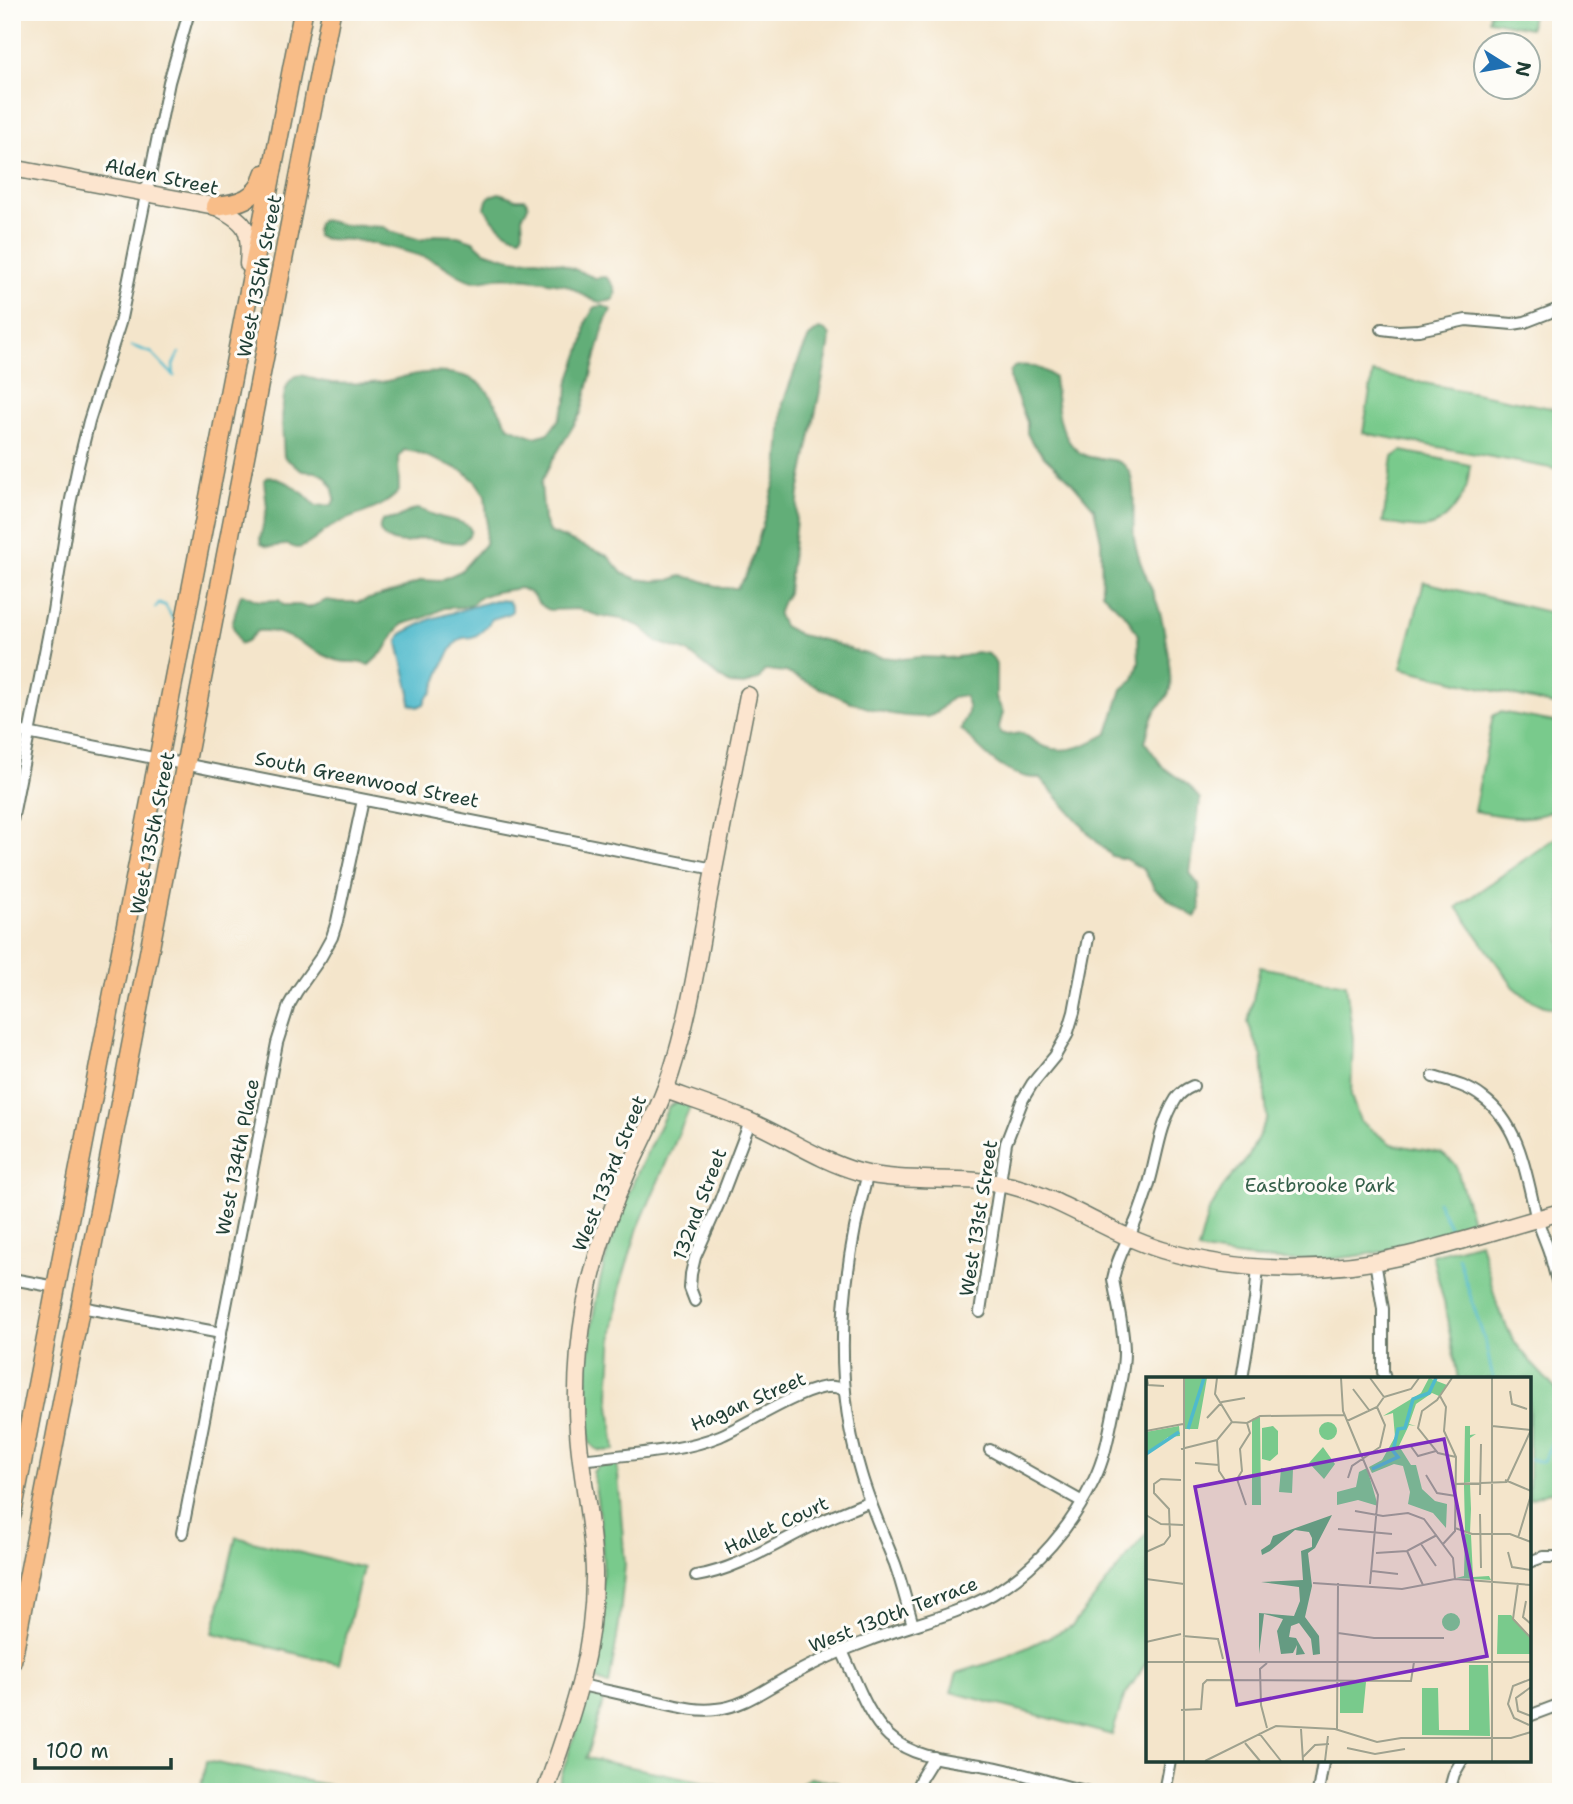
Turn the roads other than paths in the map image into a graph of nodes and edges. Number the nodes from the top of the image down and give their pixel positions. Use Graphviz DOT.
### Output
graph roads {
  1 [pos="189,12"];
  2 [pos="331,12"];
  3 [pos="301,18"];
  4 [pos="12,169"];
  5 [pos="147,193"];
  6 [pos="215,206"];
  7 [pos="251,278"];
  8 [pos="1561,308"];
  9 [pos="1382,329"];
  10 [pos="748,695"];
  11 [pos="12,730"];
  12 [pos="30,733"];
  13 [pos="158,760"];
  14 [pos="186,765"];
  15 [pos="363,800"];
  16 [pos="12,821"];
  17 [pos="714,869"];
  18 [pos="1088,938"];
  19 [pos="1433,1077"];
  20 [pos="1193,1086"];
  21 [pos="665,1090"];
  22 [pos="750,1122"];
  23 [pos="868,1174"];
  24 [pos="1001,1184"];
  25 [pos="1561,1212"];
  26 [pos="1537,1219"];
  27 [pos="1128,1236"];
  28 [pos="1375,1261"];
  29 [pos="1258,1267"];
  30 [pos="12,1279"];
  31 [pos="56,1287"];
  32 [pos="1561,1293"];
  33 [pos="695,1301"];
  34 [pos="81,1307"];
  35 [pos="980,1312"];
  36 [pos="221,1333"];
  37 [pos="1242,1377"];
  38 [pos="1384,1377"];
  39 [pos="845,1390"];
  40 [pos="990,1450"];
  41 [pos="581,1460"];
  42 [pos="870,1501"];
  43 [pos="1082,1501"];
  44 [pos="12,1514"];
  45 [pos="182,1533"];
  46 [pos="1561,1557"];
  47 [pos="1531,1561"];
  48 [pos="696,1576"];
  49 [pos="913,1625"];
  50 [pos="842,1651"];
  51 [pos="12,1661"];
  52 [pos="581,1685"];
  53 [pos="1561,1704"];
  54 [pos="1531,1715"];
  55 [pos="934,1757"];
  56 [pos="1170,1762"];
  57 [pos="1461,1762"];
  58 [pos="1323,1763"];
  59 [pos="545,1792"];
  60 [pos="915,1792"];
  61 [pos="1091,1792"];
  62 [pos="1164,1792"];
  63 [pos="1318,1792"];
  64 [pos="1449,1792"];
  1 -- 5 [label="street"];
  2 -- 14 [label="main road, West 135th Street"];
  3 -- 6 [label="main road"];
  3 -- 7 [label="main road, West 135th Street"];
  4 -- 5 [label="street, Alden Street"];
  5 -- 6 [label="street, Alden Street"];
  5 -- 12 [label="street"];
  6 -- 7 [label="street, Alden Street"];
  7 -- 13 [label="main road, West 135th Street"];
  8 -- 9 [label="street"];
  10 -- 17 [label="street, West 133rd Street"];
  11 -- 12 [label="street, South Greenwood Street"];
  12 -- 13 [label="street, South Greenwood Street"];
  12 -- 16 [label="street"];
  13 -- 14 [label="street, South Greenwood Street"];
  13 -- 31 [label="main road, West 135th Street"];
  14 -- 15 [label="street, South Greenwood Street"];
  14 -- 34 [label="main road, West 135th Street"];
  15 -- 17 [label="street, South Greenwood Street"];
  15 -- 36 [label="street, West 134th Place"];
  17 -- 21 [label="street, West 133rd Street"];
  18 -- 24 [label="street, West 131st Street"];
  19 -- 26 [label="street"];
  20 -- 27 [label="street, West 130th Terrace"];
  21 -- 22 [label="street"];
  21 -- 41 [label="street, West 133rd Street"];
  22 -- 23 [label="street"];
  22 -- 33 [label="street, 132nd Street"];
  23 -- 24 [label="street"];
  23 -- 39 [label="street"];
  24 -- 27 [label="street"];
  24 -- 35 [label="street, West 131st Street"];
  25 -- 26 [label="street"];
  26 -- 28 [label="street"];
  26 -- 32 [label="street"];
  27 -- 29 [label="street"];
  27 -- 43 [label="street, West 130th Terrace"];
  28 -- 29 [label="street"];
  28 -- 38 [label="street"];
  29 -- 37 [label="street"];
  30 -- 31 [label="street"];
  31 -- 44 [label="main road, West 135th Street"];
  34 -- 36 [label="street"];
  34 -- 51 [label="main road, West 135th Street"];
  36 -- 45 [label="street, West 134th Place"];
  39 -- 41 [label="street, Hagan Street"];
  39 -- 42 [label="street"];
  40 -- 43 [label="street"];
  41 -- 52 [label="street, West 133rd Street"];
  42 -- 48 [label="street, Hallet Court"];
  42 -- 49 [label="street"];
  43 -- 49 [label="street, West 130th Terrace"];
  46 -- 47 [label="street"];
  49 -- 50 [label="street, West 130th Terrace"];
  50 -- 52 [label="street, West 130th Terrace"];
  50 -- 55 [label="street"];
  52 -- 59 [label="street, West 133rd Street"];
  53 -- 54 [label="street"];
  55 -- 60 [label="street"];
  55 -- 61 [label="street"];
  56 -- 62 [label="street"];
  57 -- 64 [label="street"];
  58 -- 63 [label="street"];
}
